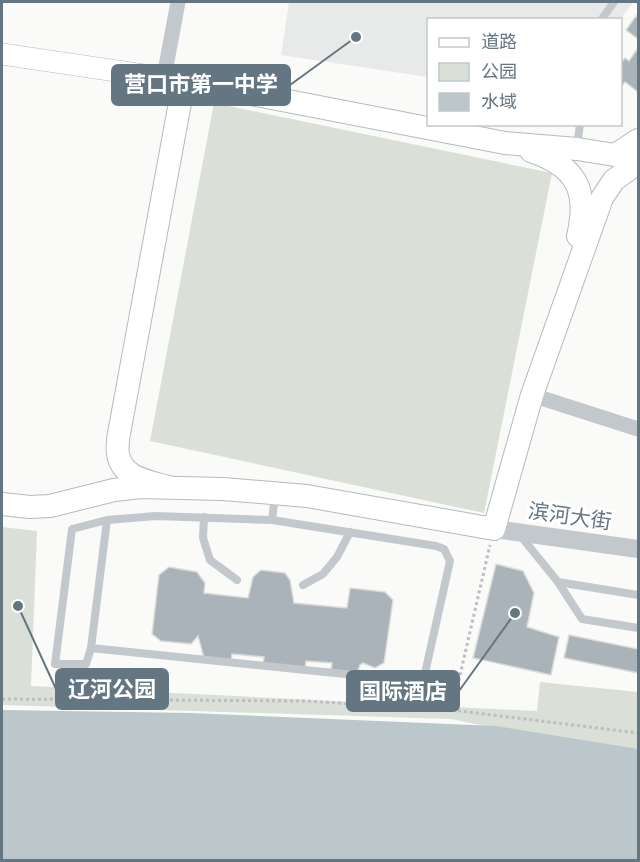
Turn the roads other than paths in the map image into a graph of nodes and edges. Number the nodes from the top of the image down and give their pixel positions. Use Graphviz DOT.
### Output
graph roads {
  1 [pos="178,2"];
  2 [pos="614,2"];
  3 [pos="602,18"];
  4 [pos="2,54"];
  5 [pos="174,79"];
  6 [pos="580,126"];
  7 [pos="639,140"];
  8 [pos="505,142"];
  9 [pos="577,149"];
  10 [pos="615,155"];
  11 [pos="638,165"];
  12 [pos="556,327"];
  13 [pos="532,395"];
  14 [pos="639,429"];
  15 [pos="168,487"];
  16 [pos="275,494"];
  17 [pos="2,504"];
  18 [pos="204,517"];
  19 [pos="107,520"];
  20 [pos="272,520"];
  21 [pos="505,530"];
  22 [pos="350,532"];
  23 [pos="639,549"];
  24 [pos="237,580"];
  25 [pos="558,582"];
  26 [pos="303,585"];
  27 [pos="639,595"];
  28 [pos="639,628"];
  29 [pos="91,648"];
  1 -- 5 [label="street"];
  2 -- 3 [label="lane"];
  4 -- 5 [label="main road"];
  5 -- 8 [label="main road"];
  5 -- 15 [label="main road"];
  6 -- 9 [label="lane"];
  7 -- 10 [label="main road"];
  8 -- 9 [label="main road"];
  8 -- 12 [label="main road"];
  9 -- 10 [label="main road"];
  10 -- 11 [label="street"];
  11 -- 12 [label="main road"];
  12 -- 13 [label="main road"];
  13 -- 14 [label="street"];
  13 -- 21 [label="main road"];
  15 -- 16 [label="main road"];
  15 -- 17 [label="main road"];
  16 -- 20 [label="lane"];
  16 -- 21 [label="main road"];
  18 -- 19 [label="lane"];
  18 -- 20 [label="lane"];
  18 -- 24 [label="lane"];
  19 -- 29 [label="lane"];
  19 -- 29 [label="lane"];
  20 -- 22 [label="lane"];
  21 -- 23 [label="street, 滨河大街"];
  21 -- 25 [label="lane"];
  22 -- 26 [label="lane"];
  22 -- 29 [label="lane"];
  25 -- 27 [label="lane"];
  25 -- 28 [label="lane"];
}
